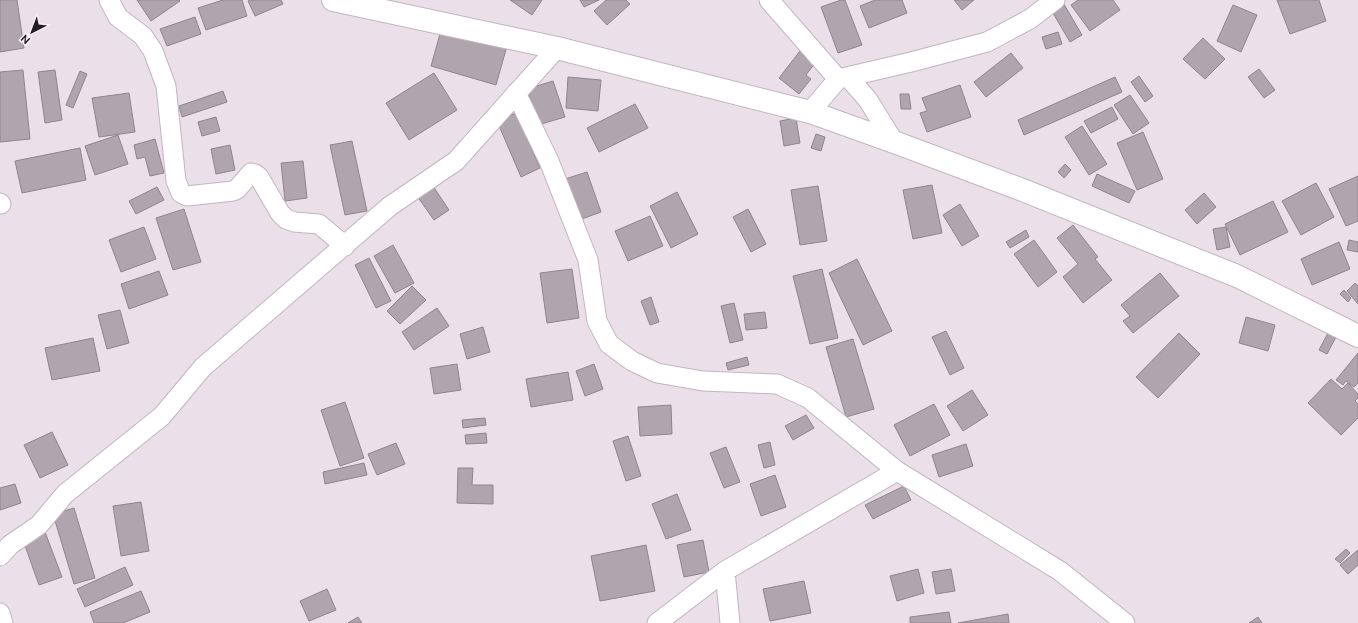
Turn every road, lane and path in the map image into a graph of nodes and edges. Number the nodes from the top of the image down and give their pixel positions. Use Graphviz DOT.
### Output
graph roads {
  1 [pos="109,0"];
  2 [pos="333,0"];
  3 [pos="769,0"];
  4 [pos="1055,0"];
  5 [pos="557,48"];
  6 [pos="843,78"];
  7 [pos="516,93"];
  8 [pos="810,112"];
  9 [pos="894,142"];
  10 [pos="344,246"];
  11 [pos="1358,336"];
  12 [pos="897,471"];
  13 [pos="0,556"];
  14 [pos="725,571"];
  15 [pos="0,613"];
  16 [pos="3,623"];
  17 [pos="657,623"];
  18 [pos="730,623"];
  19 [pos="1125,623"];
  1 -- 10 [label="street"];
  2 -- 5 [label="street"];
  3 -- 6 [label="street"];
  4 -- 6 [label="street"];
  5 -- 7 [label="street"];
  5 -- 8 [label="street"];
  6 -- 8 [label="street"];
  6 -- 9 [label="street"];
  7 -- 10 [label="street"];
  7 -- 12 [label="street"];
  8 -- 9 [label="street"];
  9 -- 11 [label="street"];
  10 -- 13 [label="street"];
  12 -- 14 [label="street"];
  12 -- 19 [label="street"];
  14 -- 17 [label="street"];
  14 -- 18 [label="street"];
  15 -- 16 [label="street"];
}
